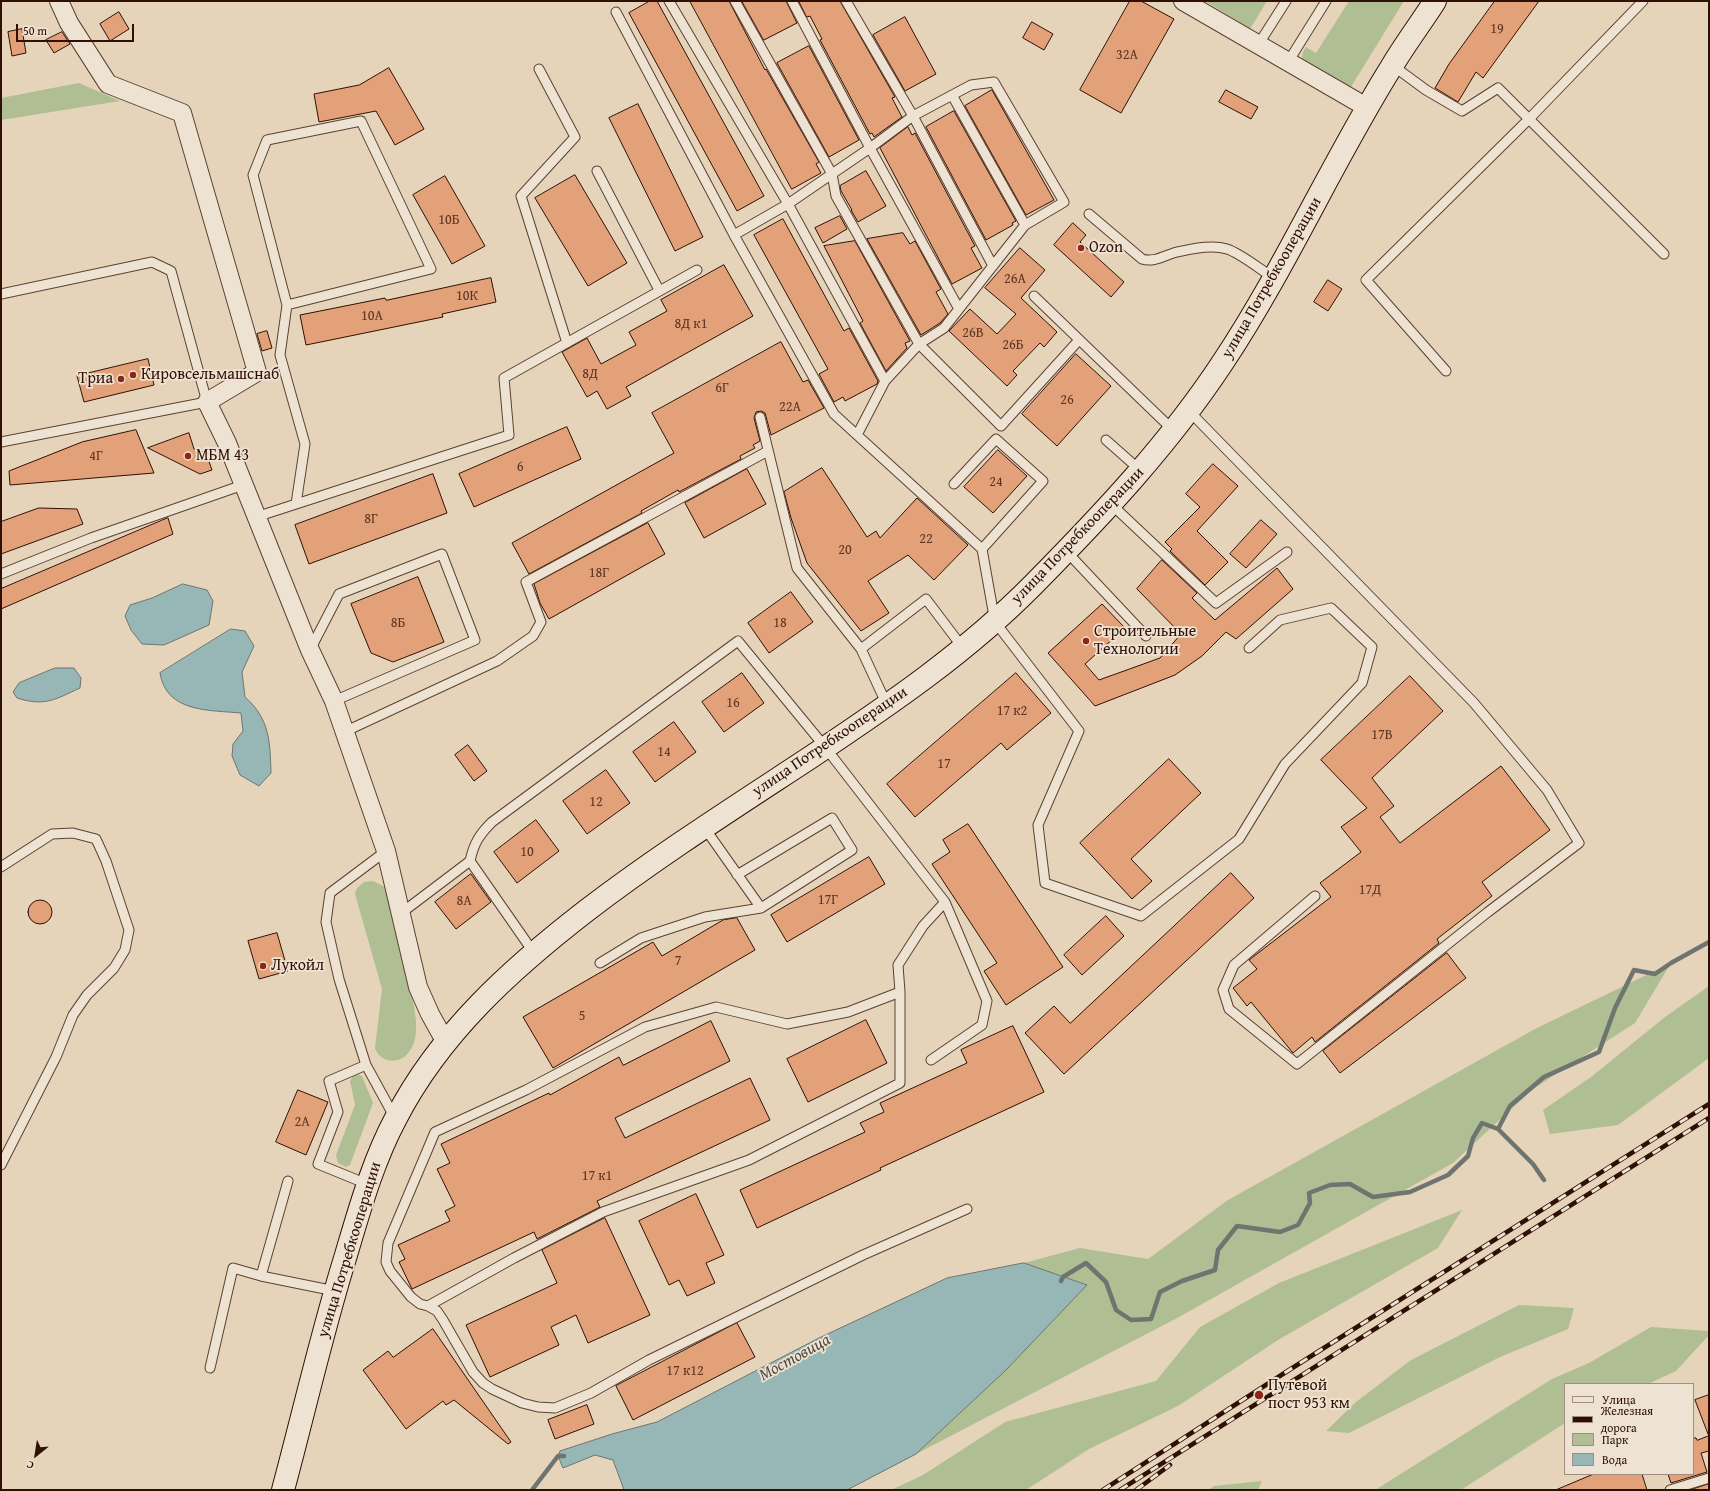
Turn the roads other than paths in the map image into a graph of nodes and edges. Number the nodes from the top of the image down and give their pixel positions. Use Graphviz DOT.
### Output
graph roads {
  1 [pos="59,1"];
  2 [pos="669,1"];
  3 [pos="735,1"];
  4 [pos="792,1"];
  5 [pos="846,1"];
  6 [pos="1183,1"];
  7 [pos="1286,1"];
  8 [pos="1326,1"];
  9 [pos="1435,1"];
  10 [pos="1643,1"];
  11 [pos="616,12"];
  12 [pos="1258,45"];
  13 [pos="1288,62"];
  14 [pos="1392,65"];
  15 [pos="539,69"];
  16 [pos="952,95"];
  17 [pos="1368,108"];
  18 [pos="913,116"];
  19 [pos="1529,119"];
  20 [pos="870,148"];
  21 [pos="597,171"];
  22 [pos="832,174"];
  23 [pos="788,204"];
  24 [pos="1089,214"];
  25 [pos="1025,225"];
  26 [pos="734,235"];
  27 [pos="1664,254"];
  28 [pos="993,266"];
  29 [pos="697,270"];
  30 [pos="1274,278"];
  31 [pos="659,290"];
  32 [pos="1,294"];
  33 [pos="1034,296"];
  34 [pos="287,305"];
  35 [pos="959,309"];
  36 [pos="1079,340"];
  37 [pos="567,343"];
  38 [pos="919,344"];
  39 [pos="1446,371"];
  40 [pos="885,381"];
  41 [pos="206,402"];
  42 [pos="1189,411"];
  43 [pos="760,417"];
  44 [pos="1174,431"];
  45 [pos="857,435"];
  46 [pos="1106,440"];
  47 [pos="1,442"];
  48 [pos="768,451"];
  49 [pos="1140,472"];
  50 [pos="954,484"];
  51 [pos="244,485"];
  52 [pos="296,504"];
  53 [pos="1111,504"];
  54 [pos="256,517"];
  55 [pos="982,549"];
  56 [pos="1066,552"];
  57 [pos="1287,552"];
  58 [pos="1,574"];
  59 [pos="995,622"];
  60 [pos="1146,636"];
  61 [pos="963,648"];
  62 [pos="1249,648"];
  63 [pos="861,649"];
  64 [pos="310,650"];
  65 [pos="334,701"];
  66 [pos="887,705"];
  67 [pos="344,732"];
  68 [pos="824,748"];
  69 [pos="704,827"];
  70 [pos="386,851"];
  71 [pos="470,861"];
  72 [pos="1,867"];
  73 [pos="737,875"];
  74 [pos="1315,896"];
  75 [pos="945,902"];
  76 [pos="761,908"];
  77 [pos="400,914"];
  78 [pos="534,953"];
  79 [pos="600,963"];
  80 [pos="900,992"];
  81 [pos="446,1041"];
  82 [pos="931,1060"];
  83 [pos="366,1065"];
  84 [pos="395,1119"];
  85 [pos="1,1165"];
  86 [pos="288,1181"];
  87 [pos="367,1184"];
  88 [pos="968,1208"];
  89 [pos="261,1276"];
  90 [pos="335,1291"];
  91 [pos="428,1306"];
  92 [pos="210,1368"];
  93 [pos="1709,1478"];
  94 [pos="282,1490"];
  95 [pos="1670,1490"];
  1 -- 41 [label="street"];
  2 -- 23 [label="lane"];
  3 -- 22 [label="lane"];
  4 -- 20 [label="lane"];
  5 -- 18 [label="lane"];
  6 -- 12 [label="street"];
  7 -- 12 [label="lane"];
  8 -- 13 [label="lane"];
  9 -- 14 [label="main road, улица Потребкооперации"];
  10 -- 19 [label="lane"];
  11 -- 26 [label="lane"];
  12 -- 13 [label="street"];
  13 -- 17 [label="street"];
  14 -- 17 [label="main road, улица Потребкооперации"];
  14 -- 19 [label="lane"];
  15 -- 37 [label="lane"];
  16 -- 18 [label="lane"];
  16 -- 25 [label="lane"];
  16 -- 25 [label="lane"];
  17 -- 30 [label="main road, улица Потребкооперации"];
  18 -- 20 [label="lane"];
  18 -- 28 [label="lane"];
  19 -- 27 [label="lane"];
  19 -- 39 [label="lane"];
  20 -- 22 [label="lane"];
  20 -- 35 [label="lane"];
  21 -- 31 [label="lane"];
  22 -- 23 [label="lane"];
  22 -- 38 [label="lane"];
  23 -- 26 [label="lane"];
  23 -- 40 [label="lane"];
  24 -- 30 [label="lane"];
  25 -- 28 [label="lane"];
  26 -- 45 [label="lane"];
  28 -- 35 [label="lane"];
  29 -- 31 [label="lane"];
  30 -- 42 [label="main road, улица Потребкооперации"];
  31 -- 37 [label="lane"];
  32 -- 41 [label="lane"];
  33 -- 36 [label="lane"];
  34 -- 34 [label="lane"];
  34 -- 52 [label="lane"];
  35 -- 38 [label="lane"];
  36 -- 38 [label="lane"];
  36 -- 44 [label="lane"];
  37 -- 52 [label="lane"];
  38 -- 40 [label="lane"];
  40 -- 45 [label="lane"];
  41 -- 47 [label="lane"];
  41 -- 51 [label="street"];
  42 -- 44 [label="main road, улица Потребкооперации"];
  42 -- 74 [label="lane"];
  43 -- 48 [label="lane"];
  44 -- 49 [label="main road, улица Потребкооперации"];
  45 -- 55 [label="lane"];
  46 -- 49 [label="lane"];
  48 -- 63 [label="lane"];
  48 -- 67 [label="lane"];
  49 -- 53 [label="main road, улица Потребкооперации"];
  50 -- 55 [label="lane"];
  51 -- 54 [label="street"];
  51 -- 58 [label="lane"];
  52 -- 54 [label="lane"];
  53 -- 56 [label="main road, улица Потребкооперации"];
  53 -- 57 [label="lane"];
  54 -- 64 [label="street"];
  55 -- 59 [label="lane"];
  56 -- 59 [label="main road, улица Потребкооперации"];
  56 -- 60 [label="lane"];
  59 -- 61 [label="main road, улица Потребкооперации"];
  59 -- 62 [label="lane"];
  61 -- 63 [label="lane"];
  61 -- 66 [label="main road, улица Потребкооперации"];
  63 -- 66 [label="lane"];
  64 -- 65 [label="street"];
  64 -- 65 [label="lane"];
  65 -- 67 [label="street"];
  66 -- 68 [label="main road, улица Потребкооперации"];
  67 -- 70 [label="street"];
  68 -- 69 [label="main road, улица Потребкооперации"];
  68 -- 71 [label="lane"];
  68 -- 75 [label="lane"];
  69 -- 73 [label="lane"];
  69 -- 78 [label="main road, улица Потребкооперации"];
  70 -- 77 [label="street"];
  70 -- 83 [label="lane"];
  71 -- 77 [label="lane"];
  71 -- 78 [label="lane"];
  72 -- 85 [label="lane"];
  73 -- 76 [label="lane"];
  73 -- 76 [label="lane"];
  75 -- 80 [label="lane"];
  75 -- 82 [label="lane"];
  76 -- 79 [label="lane"];
  77 -- 81 [label="street"];
  78 -- 81 [label="main road, улица Потребкооперации"];
  80 -- 91 [label="lane"];
  80 -- 91 [label="lane"];
  81 -- 84 [label="main road, улица Потребкооперации"];
  83 -- 84 [label="lane"];
  83 -- 87 [label="lane"];
  84 -- 87 [label="main road, улица Потребкооперации"];
  86 -- 89 [label="lane"];
  87 -- 90 [label="main road, улица Потребкооперации"];
  88 -- 91 [label="lane"];
  89 -- 90 [label="lane"];
  89 -- 92 [label="lane"];
  90 -- 94 [label="main road, улица Потребкооперации"];
  93 -- 95 [label="lane"];
}
